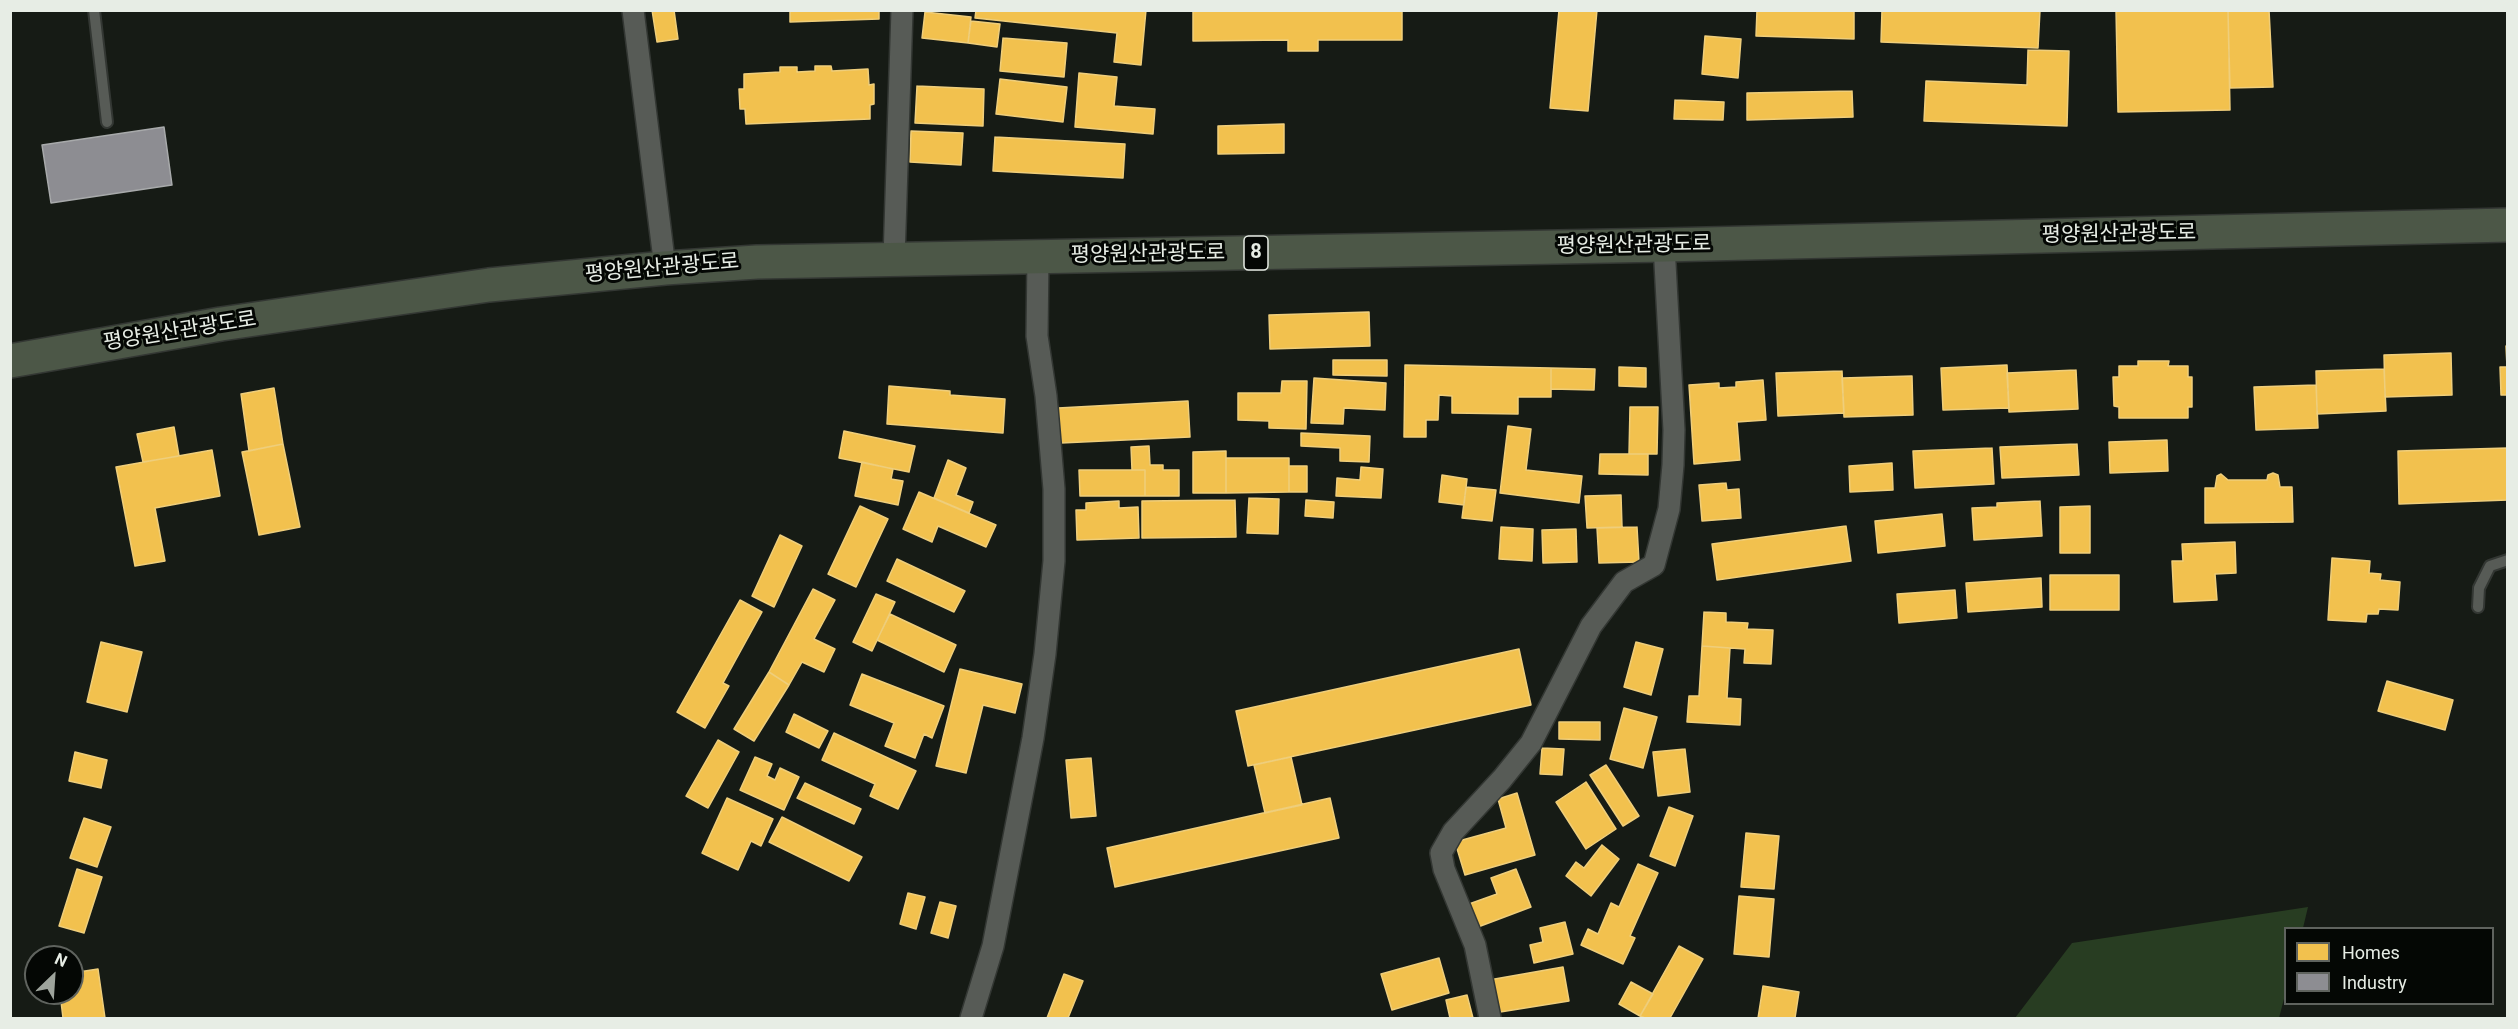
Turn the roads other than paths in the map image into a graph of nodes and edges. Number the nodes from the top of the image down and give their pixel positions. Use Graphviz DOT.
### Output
graph roads {
  1 [pos="94,10"];
  2 [pos="633,10"];
  3 [pos="902,10"];
  4 [pos="107,122"];
  5 [pos="2508,225"];
  6 [pos="1664,245"];
  7 [pos="1038,257"];
  8 [pos="894,259"];
  9 [pos="665,268"];
  10 [pos="10,361"];
  11 [pos="2508,560"];
  12 [pos="2478,607"];
  13 [pos="971,1018"];
  14 [pos="1490,1018"];
  1 -- 4 [label="lane"];
  2 -- 9 [label="street"];
  3 -- 8 [label="street"];
  5 -- 6 [label="highway, 평양원산관광도로 / 8"];
  6 -- 7 [label="highway, 평양원산관광도로 / 8"];
  6 -- 14 [label="street"];
  7 -- 8 [label="highway, 평양원산관광도로 / 8"];
  7 -- 13 [label="street"];
  8 -- 9 [label="highway, 평양원산관광도로 / 8"];
  9 -- 10 [label="highway, 평양원산관광도로 / 8"];
  11 -- 12 [label="lane"];
}
